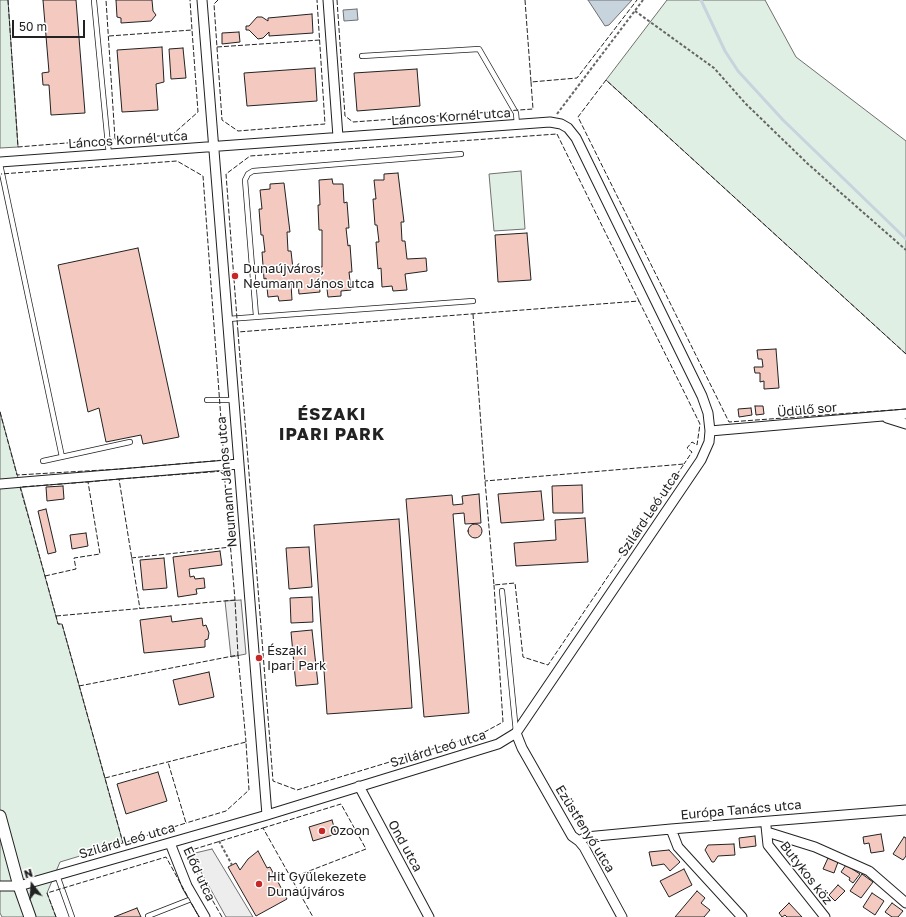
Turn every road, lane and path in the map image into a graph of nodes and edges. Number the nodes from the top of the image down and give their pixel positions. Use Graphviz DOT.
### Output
graph roads {
  1 [pos="202,0"];
  2 [pos="328,0"];
  3 [pos="643,0"];
  4 [pos="94,1"];
  5 [pos="635,12"];
  6 [pos="362,56"];
  7 [pos="550,122"];
  8 [pos="517,125"];
  9 [pos="338,137"];
  10 [pos="214,147"];
  11 [pos="461,154"];
  12 [pos="109,155"];
  13 [pos="0,163"];
  14 [pos="906,250"];
  15 [pos="472,301"];
  16 [pos="256,316"];
  17 [pos="228,318"];
  18 [pos="206,400"];
  19 [pos="234,400"];
  20 [pos="906,414"];
  21 [pos="882,416"];
  22 [pos="906,424"];
  23 [pos="710,431"];
  24 [pos="130,442"];
  25 [pos="62,457"];
  26 [pos="43,461"];
  27 [pos="239,464"];
  28 [pos="0,484"];
  29 [pos="502,590"];
  30 [pos="516,733"];
  31 [pos="359,786"];
  32 [pos="906,810"];
  33 [pos="267,815"];
  34 [pos="0,816"];
  35 [pos="766,821"];
  36 [pos="671,829"];
  37 [pos="767,832"];
  38 [pos="219,841"];
  39 [pos="579,841"];
  40 [pos="170,843"];
  41 [pos="232,865"];
  42 [pos="58,875"];
  43 [pos="0,886"];
  44 [pos="19,886"];
  45 [pos="194,898"];
  46 [pos="906,903"];
  47 [pos="148,916"];
  48 [pos="30,917"];
  49 [pos="72,917"];
  50 [pos="205,917"];
  51 [pos="428,917"];
  52 [pos="622,917"];
  53 [pos="742,917"];
  54 [pos="824,917"];
  1 -- 10 [label="street, Neumann János utca"];
  2 -- 9 [label="street"];
  3 -- 5 [label="path"];
  4 -- 12 [label="lane"];
  5 -- 7 [label="path"];
  5 -- 14 [label="path"];
  6 -- 8 [label="lane"];
  7 -- 8 [label="street, Láncos Kornél utca"];
  7 -- 23 [label="street, Láncos Kornél utca"];
  8 -- 9 [label="street, Láncos Kornél utca"];
  9 -- 10 [label="street, Láncos Kornél utca"];
  10 -- 12 [label="street, Láncos Kornél utca"];
  10 -- 17 [label="street, Neumann János utca"];
  11 -- 16 [label="lane"];
  12 -- 13 [label="street, Láncos Kornél utca"];
  13 -- 25 [label="lane"];
  15 -- 16 [label="lane"];
  16 -- 17 [label="lane"];
  17 -- 19 [label="street, Neumann János utca"];
  18 -- 19 [label="lane"];
  19 -- 27 [label="street, Neumann János utca"];
  20 -- 21 [label="street, Üdülő sor"];
  21 -- 22 [label="street"];
  21 -- 23 [label="street, Üdülő sor"];
  23 -- 30 [label="street, Szilárd Leó utca"];
  24 -- 25 [label="lane"];
  25 -- 26 [label="lane"];
  27 -- 28 [label="street"];
  27 -- 33 [label="street, Neumann János utca"];
  29 -- 30 [label="lane"];
  30 -- 31 [label="street, Szilárd Leó utca"];
  30 -- 39 [label="street, Ezüstfenyő utca"];
  31 -- 33 [label="street, Szilárd Leó utca"];
  31 -- 51 [label="street, Ond utca"];
  32 -- 35 [label="street, Európa Tanács utca"];
  33 -- 40 [label="street, Szilárd Leó utca"];
  34 -- 44 [label="street"];
  35 -- 36 [label="street, Európa Tanács utca"];
  35 -- 37 [label="street, Butykos köz"];
  36 -- 39 [label="street, Európa Tanács utca"];
  36 -- 53 [label="street"];
  37 -- 46 [label="street"];
  37 -- 54 [label="street, Butykos köz"];
  38 -- 41 [label="path"];
  39 -- 52 [label="street, Ezüstfenyő utca"];
  40 -- 42 [label="street, Szilárd Leó utca"];
  40 -- 45 [label="street, Előd utca"];
  42 -- 44 [label="street, Szilárd Leó utca"];
  42 -- 49 [label="lane"];
  43 -- 44 [label="street, Szilárd Leó utca"];
  44 -- 48 [label="street"];
  45 -- 47 [label="lane"];
  45 -- 50 [label="street, Előd utca"];
}
